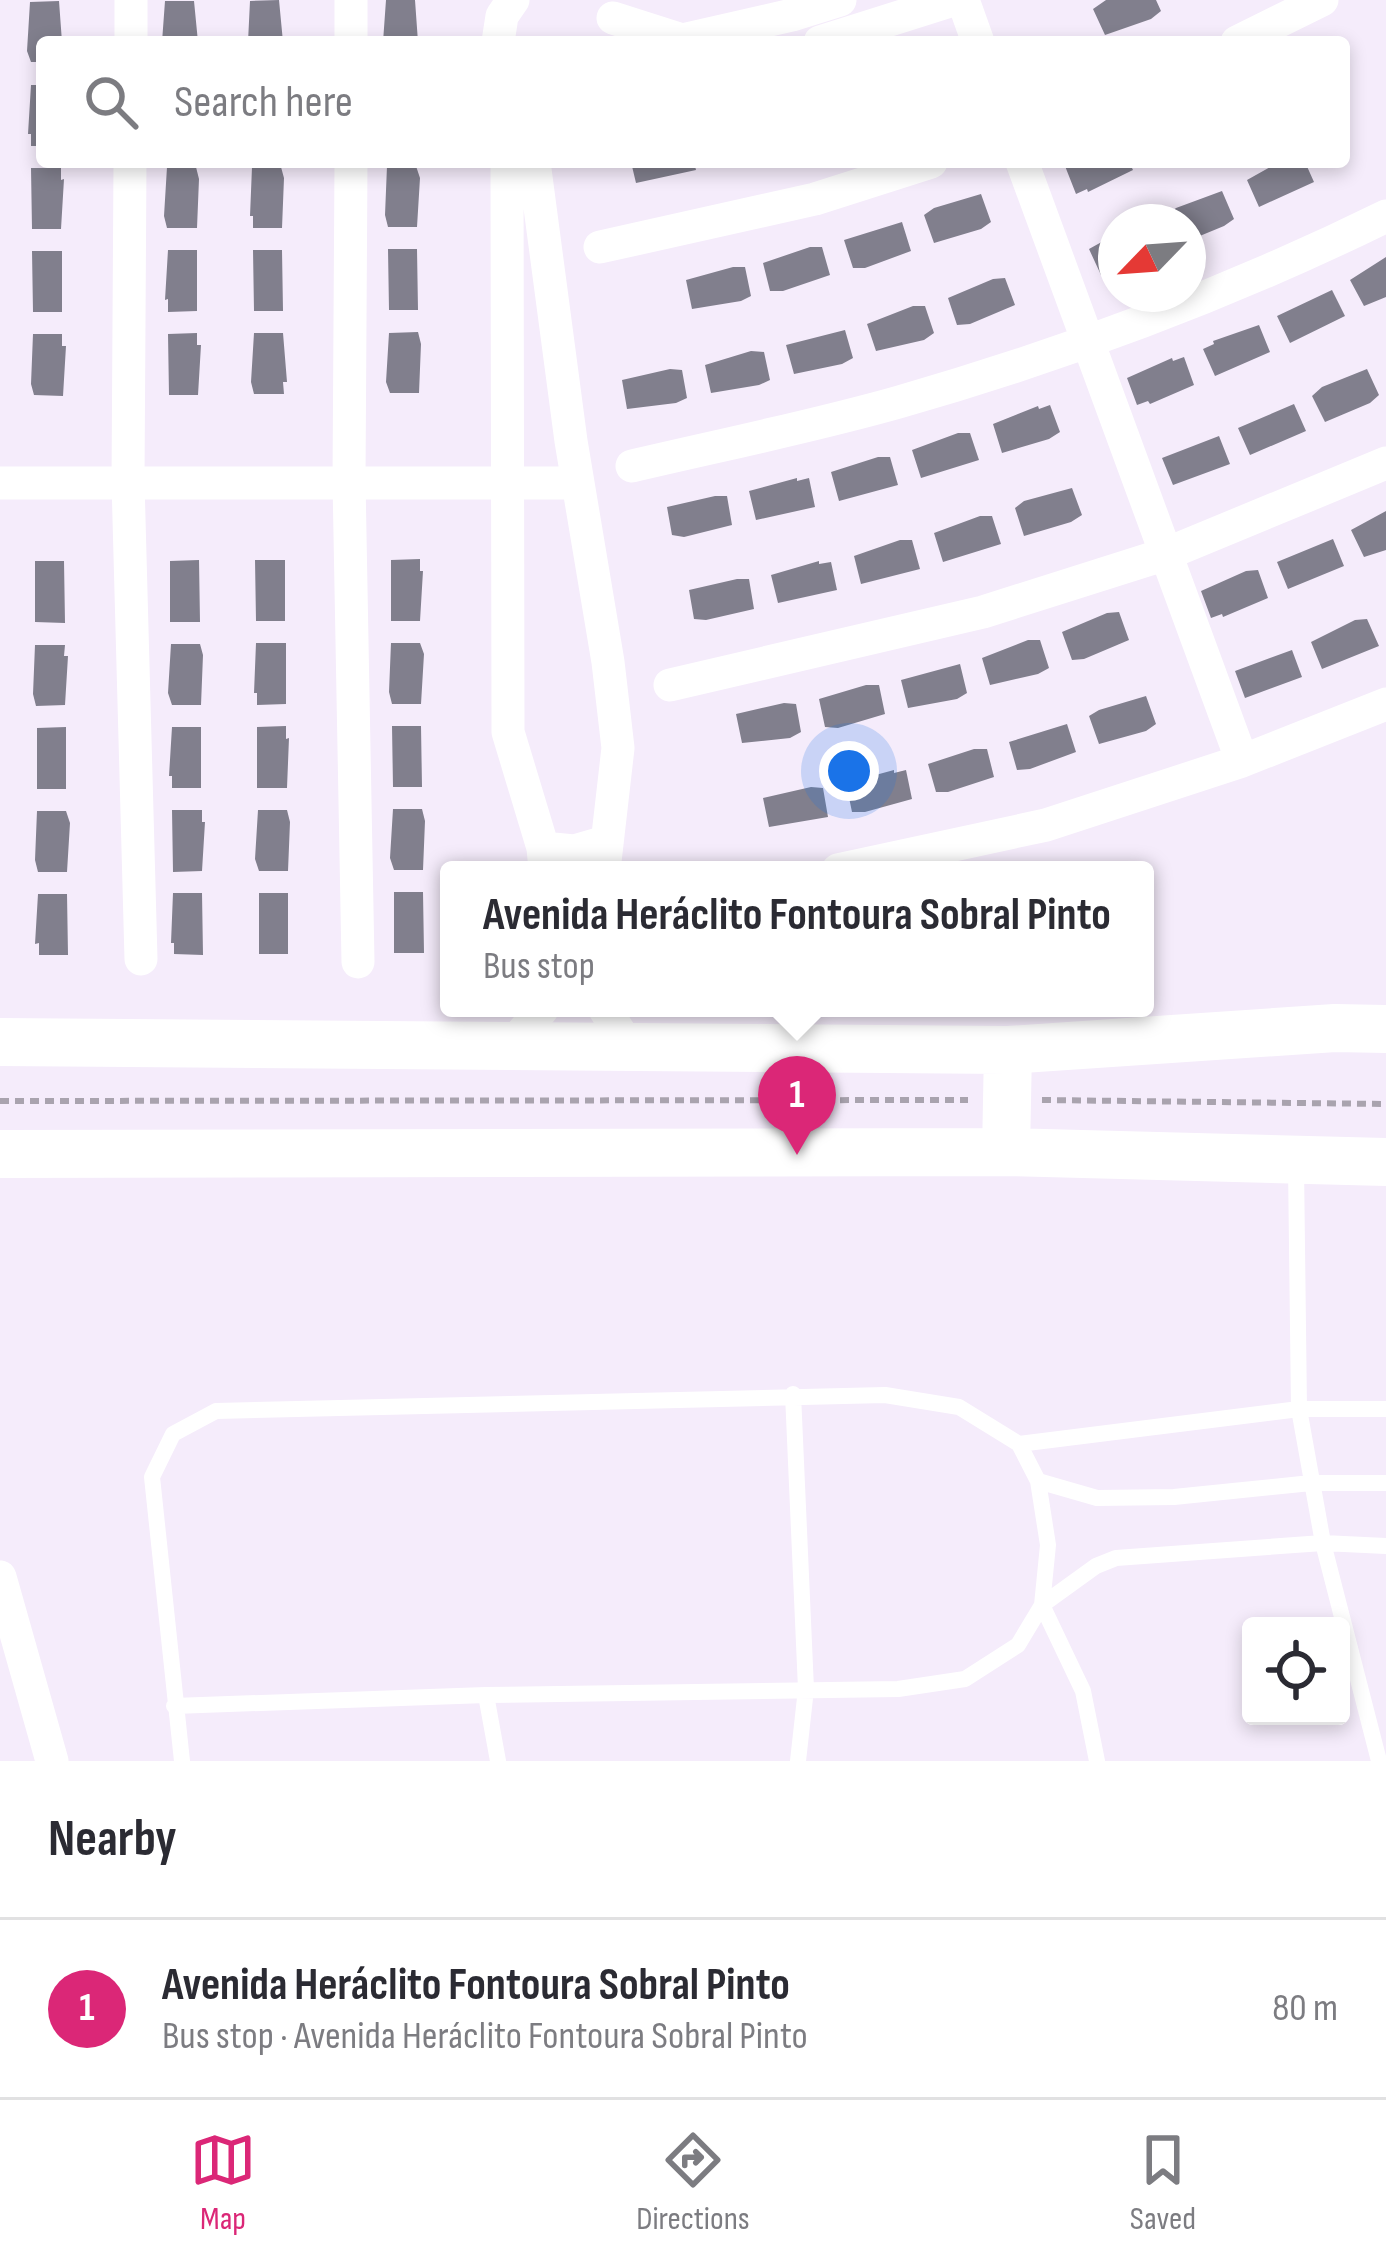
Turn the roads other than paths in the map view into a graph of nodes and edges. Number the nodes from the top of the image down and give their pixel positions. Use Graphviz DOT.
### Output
graph roads {
  1 [pos="131,0"];
  2 [pos="351,0"];
  3 [pos="840,0"];
  4 [pos="953,0"];
  5 [pos="963,0"];
  6 [pos="1322,0"];
  7 [pos="610,20"];
  8 [pos="131,36"];
  9 [pos="351,36"];
  10 [pos="668,36"];
  11 [pos="700,36"];
  12 [pos="839,36"];
  13 [pos="976,36"];
  14 [pos="1249,36"];
  15 [pos="130,168"];
  16 [pos="351,168"];
  17 [pos="507,168"];
  18 [pos="535,168"];
  19 [pos="912,168"];
  20 [pos="1024,168"];
  21 [pos="1386,216"];
  22 [pos="600,247"];
  23 [pos="1088,341"];
  24 [pos="1386,463"];
  25 [pos="632,466"];
  26 [pos="350,481"];
  27 [pos="508,481"];
  28 [pos="0,482"];
  29 [pos="128,482"];
  30 [pos="577,483"];
  31 [pos="1166,554"];
  32 [pos="670,685"];
  33 [pos="1386,704"];
  34 [pos="1242,761"];
  35 [pos="604,856"];
  36 [pos="544,859"];
  37 [pos="880,861"];
  38 [pos="141,959"];
  39 [pos="358,962"];
  40 [pos="536,1017"];
  41 [pos="616,1027"];
  42 [pos="1386,1029"];
  43 [pos="0,1042"];
  44 [pos="512,1046"];
  45 [pos="1008,1050"];
  46 [pos="1006,1152"];
  47 [pos="0,1154"];
  48 [pos="1296,1159"];
  49 [pos="1386,1162"];
  50 [pos="793,1394"];
  51 [pos="1299,1409"];
  52 [pos="1386,1409"];
  53 [pos="1019,1444"];
  54 [pos="1038,1481"];
  55 [pos="1311,1483"];
  56 [pos="1386,1483"];
  57 [pos="1323,1544"];
  58 [pos="1386,1546"];
  59 [pos="0,1577"];
  60 [pos="1042,1605"];
  61 [pos="806,1689"];
  62 [pos="486,1695"];
  63 [pos="174,1706"];
  64 [pos="52,1761"];
  65 [pos="182,1761"];
  66 [pos="499,1761"];
  67 [pos="798,1761"];
  68 [pos="1097,1761"];
  69 [pos="1379,1761"];
  1 -- 8 [label="street"];
  2 -- 9 [label="street"];
  3 -- 11 [label="street"];
  4 -- 12 [label="street"];
  5 -- 13 [label="street"];
  6 -- 14 [label="street"];
  7 -- 10 [label="street"];
  15 -- 29 [label="street"];
  16 -- 26 [label="street"];
  17 -- 27 [label="street"];
  18 -- 30 [label="street"];
  19 -- 22 [label="street"];
  20 -- 23 [label="street"];
  21 -- 23 [label="street"];
  23 -- 25 [label="street"];
  23 -- 31 [label="street"];
  24 -- 31 [label="street"];
  26 -- 27 [label="street"];
  26 -- 29 [label="street"];
  26 -- 39 [label="street"];
  27 -- 30 [label="street"];
  27 -- 36 [label="street"];
  28 -- 29 [label="street"];
  29 -- 38 [label="street"];
  30 -- 35 [label="street"];
  31 -- 32 [label="street"];
  31 -- 34 [label="street"];
  33 -- 34 [label="street"];
  34 -- 37 [label="street"];
  35 -- 36 [label="street"];
  40 -- 44 [label="street"];
  41 -- 44 [label="street"];
  41 -- 45 [label="street"];
  42 -- 45 [label="street"];
  43 -- 44 [label="street"];
  45 -- 46 [label="street"];
  46 -- 47 [label="street"];
  46 -- 48 [label="street"];
  48 -- 49 [label="street"];
  48 -- 51 [label="lane"];
  50 -- 53 [label="lane"];
  50 -- 61 [label="lane"];
  50 -- 63 [label="lane"];
  51 -- 52 [label="lane"];
  51 -- 53 [label="lane"];
  51 -- 55 [label="lane"];
  53 -- 54 [label="lane"];
  54 -- 55 [label="lane"];
  54 -- 60 [label="lane"];
  55 -- 56 [label="lane"];
  55 -- 57 [label="lane"];
  57 -- 58 [label="lane"];
  57 -- 60 [label="lane"];
  57 -- 69 [label="lane"];
  59 -- 64 [label="street"];
  60 -- 61 [label="lane"];
  60 -- 68 [label="lane"];
  61 -- 62 [label="lane"];
  61 -- 67 [label="lane"];
  62 -- 63 [label="lane"];
  62 -- 66 [label="lane"];
  63 -- 65 [label="lane"];
}
